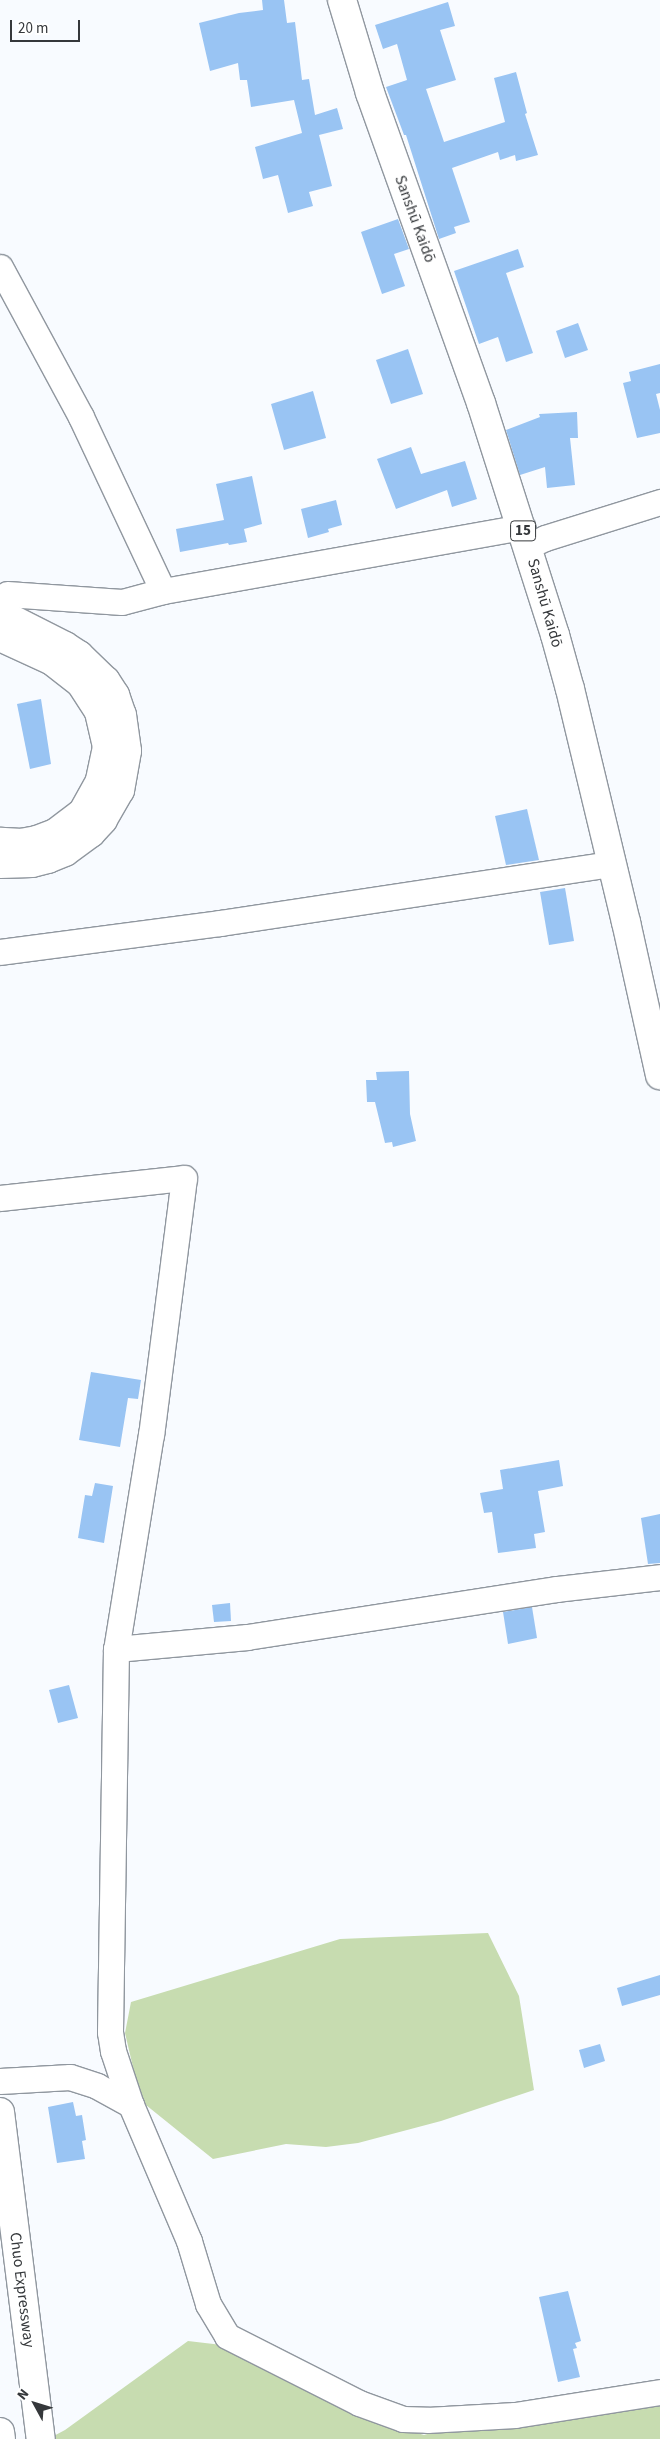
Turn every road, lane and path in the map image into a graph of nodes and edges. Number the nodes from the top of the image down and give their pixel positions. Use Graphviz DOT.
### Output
graph roads {
  1 [pos="342,0"];
  2 [pos="0,267"];
  3 [pos="660,502"];
  4 [pos="525,536"];
  5 [pos="163,591"];
  6 [pos="3,603"];
  7 [pos="0,637"];
  8 [pos="0,842"];
  9 [pos="0,864"];
  10 [pos="611,864"];
  11 [pos="0,952"];
  12 [pos="660,1075"];
  13 [pos="0,1198"];
  14 [pos="660,1577"];
  15 [pos="116,1649"];
  16 [pos="0,2082"];
  17 [pos="131,2105"];
  18 [pos="0,2112"];
  19 [pos="660,2392"];
  20 [pos="0,2432"];
  21 [pos="41,2438"];
  22 [pos="1,2439"];
  1 -- 4 [label="main road, Sanshū Kaidō / 15"];
  2 -- 5 [label="street"];
  3 -- 4 [label="street"];
  4 -- 5 [label="street"];
  4 -- 10 [label="main road, Sanshū Kaidō / 15"];
  5 -- 6 [label="street"];
  6 -- 9 [label="main road"];
  7 -- 8 [label="main road"];
  10 -- 11 [label="street"];
  10 -- 12 [label="main road, Sanshū Kaidō / 15"];
  13 -- 15 [label="street"];
  14 -- 15 [label="street"];
  15 -- 17 [label="street"];
  16 -- 17 [label="street"];
  17 -- 19 [label="street"];
  18 -- 21 [label="main road, Chuo Expressway"];
  20 -- 22 [label="main road"];
}
